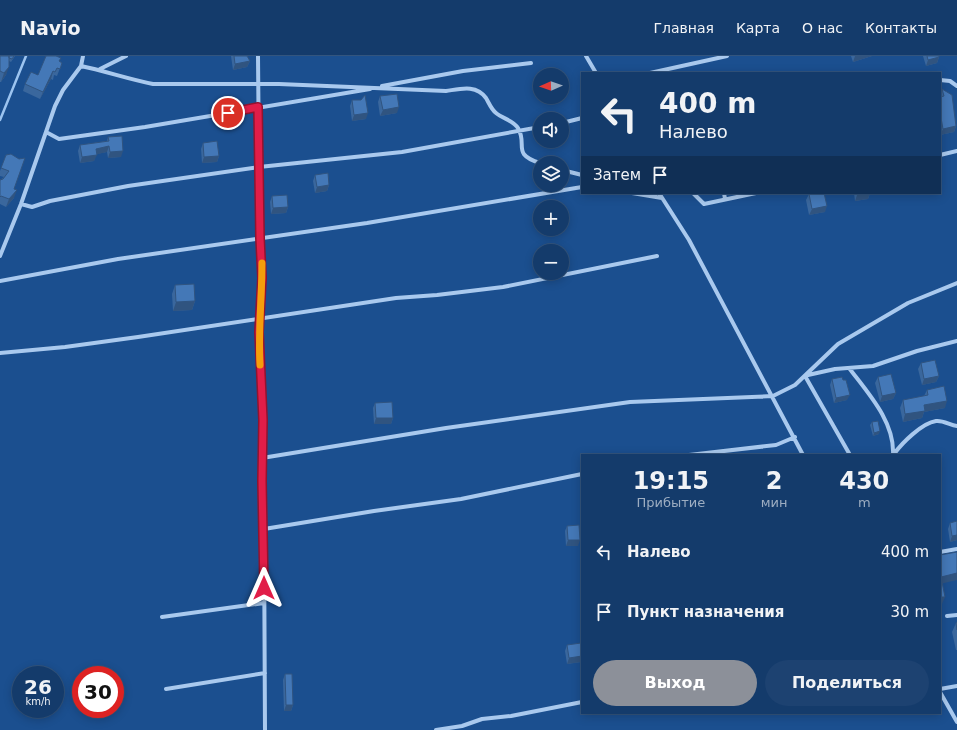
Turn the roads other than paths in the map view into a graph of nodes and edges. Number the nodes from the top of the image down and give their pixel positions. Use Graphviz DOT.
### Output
graph roads {
  1 [pos="83,56"];
  2 [pos="126,56"];
  3 [pos="258,56"];
  4 [pos="586,56"];
  5 [pos="727,56"];
  6 [pos="531,63"];
  7 [pos="81,66"];
  8 [pos="100,69"];
  9 [pos="595,72"];
  10 [pos="655,72"];
  11 [pos="941,80"];
  12 [pos="258,84"];
  13 [pos="957,86"];
  14 [pos="373,87"];
  15 [pos="258,107"];
  16 [pos="581,118"];
  17 [pos="569,121"];
  18 [pos="533,127"];
  19 [pos="519,130"];
  20 [pos="46,132"];
  21 [pos="957,151"];
  22 [pos="941,155"];
  23 [pos="533,161"];
  24 [pos="258,167"];
  25 [pos="569,172"];
  26 [pos="581,175"];
  27 [pos="581,187"];
  28 [pos="638,194"];
  29 [pos="660,194"];
  30 [pos="694,194"];
  31 [pos="724,194"];
  32 [pos="751,194"];
  33 [pos="662,198"];
  34 [pos="725,199"];
  35 [pos="21,204"];
  36 [pos="260,238"];
  37 [pos="0,256"];
  38 [pos="657,256"];
  39 [pos="0,281"];
  40 [pos="957,283"];
  41 [pos="259,318"];
  42 [pos="957,341"];
  43 [pos="0,353"];
  44 [pos="849,368"];
  45 [pos="806,376"];
  46 [pos="773,396"];
  47 [pos="957,426"];
  48 [pos="795,437"];
  49 [pos="698,454"];
  50 [pos="803,454"];
  51 [pos="849,454"];
  52 [pos="893,454"];
  53 [pos="262,458"];
  54 [pos="581,474"];
  55 [pos="264,529"];
  56 [pos="957,548"];
  57 [pos="941,552"];
  58 [pos="264,603"];
  59 [pos="957,615"];
  60 [pos="947,616"];
  61 [pos="162,617"];
  62 [pos="265,673"];
  63 [pos="957,686"];
  64 [pos="166,689"];
  65 [pos="941,690"];
  66 [pos="941,692"];
  67 [pos="581,702"];
  68 [pos="957,722"];
  69 [pos="265,730"];
  70 [pos="436,730"];
  1 -- 7 [label="street"];
  2 -- 8 [label="street"];
  3 -- 12 [label="street"];
  4 -- 9 [label="street"];
  5 -- 10 [label="street"];
  6 -- 14 [label="street"];
  7 -- 8 [label="street"];
  7 -- 20 [label="street"];
  8 -- 12 [label="street"];
  11 -- 13 [label="street"];
  12 -- 14 [label="street"];
  12 -- 15 [label="street"];
  14 -- 15 [label="street"];
  14 -- 19 [label="street"];
  15 -- 20 [label="street"];
  15 -- 24 [label="street"];
  16 -- 17 [label="street"];
  18 -- 19 [label="street"];
  19 -- 23 [label="street"];
  19 -- 24 [label="street"];
  20 -- 35 [label="street"];
  21 -- 22 [label="street"];
  24 -- 35 [label="street"];
  24 -- 36 [label="street"];
  25 -- 26 [label="street"];
  27 -- 36 [label="street"];
  28 -- 33 [label="street"];
  29 -- 33 [label="street"];
  30 -- 34 [label="street"];
  31 -- 34 [label="street"];
  32 -- 34 [label="street"];
  33 -- 46 [label="street"];
  35 -- 37 [label="street"];
  36 -- 39 [label="street"];
  36 -- 41 [label="street"];
  38 -- 41 [label="street"];
  40 -- 45 [label="street"];
  41 -- 43 [label="street"];
  41 -- 53 [label="street"];
  42 -- 44 [label="street"];
  44 -- 45 [label="street"];
  44 -- 52 [label="street"];
  45 -- 46 [label="street"];
  45 -- 51 [label="street"];
  46 -- 48 [label="street"];
  46 -- 53 [label="street"];
  47 -- 52 [label="street"];
  48 -- 49 [label="street"];
  48 -- 50 [label="street"];
  53 -- 55 [label="street"];
  54 -- 55 [label="street"];
  55 -- 58 [label="street"];
  56 -- 57 [label="street"];
  58 -- 61 [label="street"];
  58 -- 62 [label="street"];
  59 -- 60 [label="street"];
  62 -- 64 [label="street"];
  62 -- 69 [label="street"];
  63 -- 65 [label="street"];
  66 -- 68 [label="street"];
  67 -- 70 [label="street"];
}
